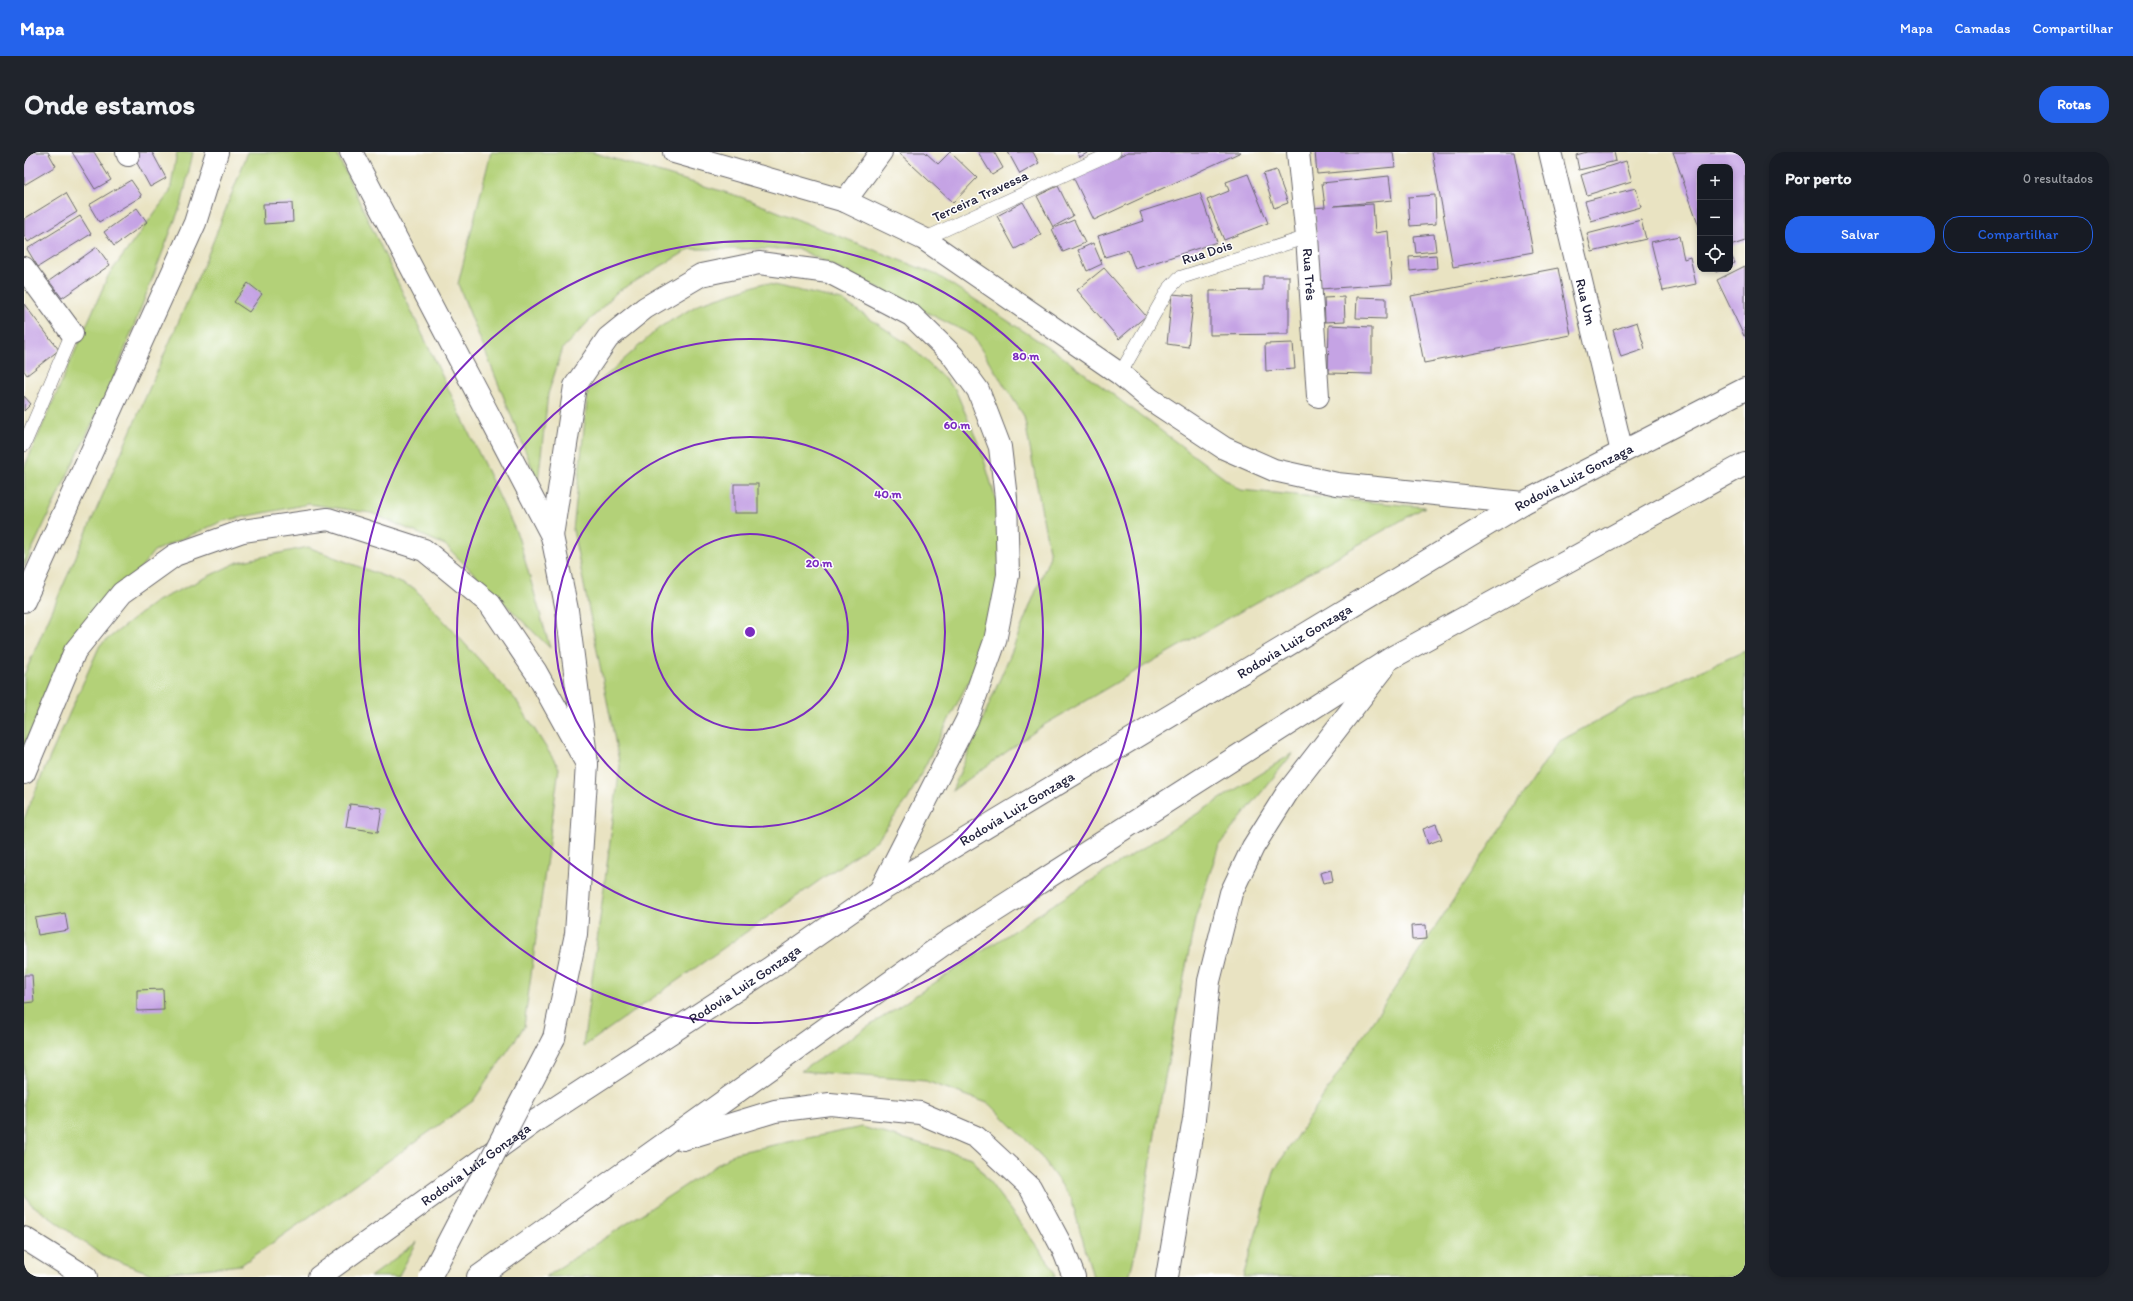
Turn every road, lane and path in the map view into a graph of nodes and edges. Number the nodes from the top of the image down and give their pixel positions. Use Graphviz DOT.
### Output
graph roads {
  1 [pos="217,152"];
  2 [pos="351,152"];
  3 [pos="674,152"];
  4 [pos="882,152"];
  5 [pos="1114,152"];
  6 [pos="1298,152"];
  7 [pos="1550,152"];
  8 [pos="845,201"];
  9 [pos="1307,237"];
  10 [pos="924,239"];
  11 [pos="24,268"];
  12 [pos="72,333"];
  13 [pos="1120,374"];
  14 [pos="1745,389"];
  15 [pos="1318,396"];
  16 [pos="24,445"];
  17 [pos="1622,452"];
  18 [pos="1745,464"];
  19 [pos="1523,503"];
  20 [pos="552,536"];
  21 [pos="24,601"];
  22 [pos="1393,657"];
  23 [pos="587,764"];
  24 [pos="24,773"];
  25 [pos="880,891"];
  26 [pos="666,1144"];
  27 [pos="24,1238"];
  28 [pos="86,1277"];
  29 [pos="319,1277"];
  30 [pos="430,1277"];
  31 [pos="478,1277"];
  32 [pos="1074,1277"];
  33 [pos="1167,1277"];
  1 -- 21 [label="main road"];
  2 -- 20 [label="main road"];
  3 -- 8 [label="main road"];
  4 -- 8 [label="main road"];
  5 -- 10 [label="lane, Terceira Travessa"];
  6 -- 9 [label="main road, Rua Três"];
  7 -- 17 [label="main road, Rua Um"];
  8 -- 10 [label="main road"];
  9 -- 13 [label="lane, Rua Dois"];
  9 -- 15 [label="main road, Rua Três"];
  10 -- 13 [label="main road"];
  11 -- 12 [label="main road"];
  12 -- 16 [label="lane"];
  13 -- 19 [label="main road"];
  14 -- 17 [label="main road, Rodovia Luiz Gonzaga"];
  17 -- 19 [label="main road, Rodovia Luiz Gonzaga"];
  18 -- 22 [label="main road"];
  19 -- 25 [label="main road, Rodovia Luiz Gonzaga"];
  20 -- 23 [label="main road"];
  20 -- 25 [label="main road"];
  22 -- 26 [label="main road"];
  22 -- 33 [label="main road"];
  23 -- 24 [label="main road"];
  23 -- 30 [label="main road, bridge"];
  25 -- 29 [label="main road, Rodovia Luiz Gonzaga"];
  26 -- 31 [label="main road"];
  26 -- 32 [label="main road"];
  27 -- 28 [label="main road"];
}
